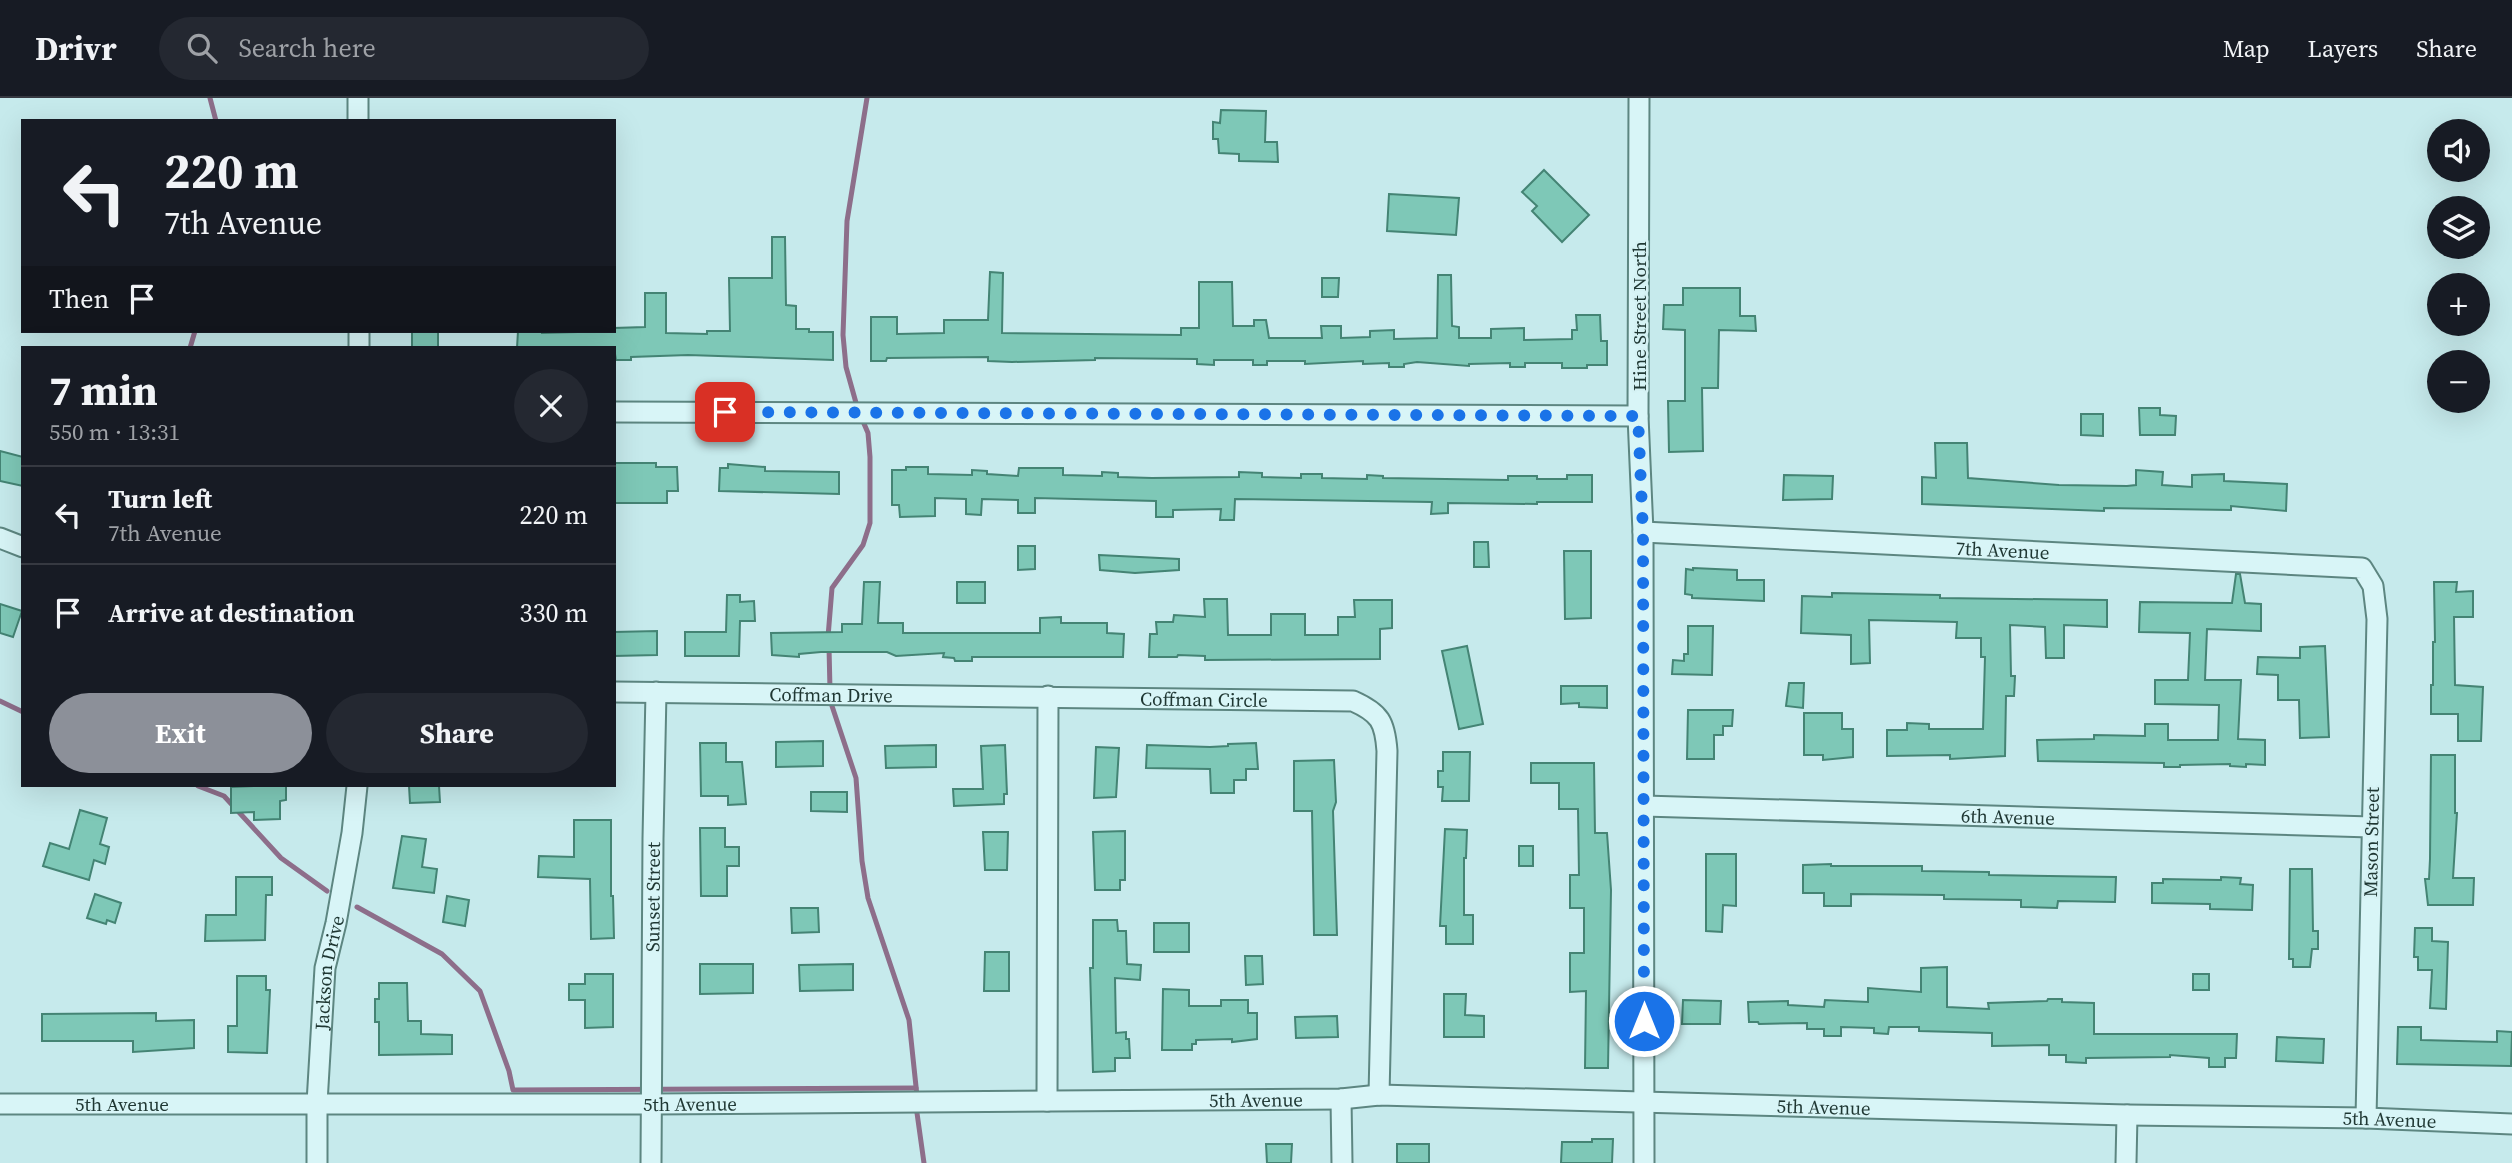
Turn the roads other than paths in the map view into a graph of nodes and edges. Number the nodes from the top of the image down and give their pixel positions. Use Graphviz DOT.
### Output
graph roads {
  1 [pos="358,98"];
  2 [pos="1639,98"];
  3 [pos="358,119"];
  4 [pos="616,412"];
  5 [pos="1638,416"];
  6 [pos="1643,532"];
  7 [pos="0,538"];
  8 [pos="21,546"];
  9 [pos="2362,568"];
  10 [pos="616,692"];
  11 [pos="656,692"];
  12 [pos="1048,696"];
  13 [pos="356,787"];
  14 [pos="1644,806"];
  15 [pos="2371,827"];
  16 [pos="1379,1095"];
  17 [pos="1341,1099"];
  18 [pos="1047,1101"];
  19 [pos="1643,1102"];
  20 [pos="317,1103"];
  21 [pos="0,1104"];
  22 [pos="653,1104"];
  23 [pos="2127,1115"];
  24 [pos="2366,1118"];
  25 [pos="2512,1124"];
  26 [pos="317,1163"];
  27 [pos="651,1163"];
  28 [pos="1342,1163"];
  29 [pos="1644,1163"];
  30 [pos="2126,1163"];
  1 -- 3 [label="street"];
  2 -- 5 [label="street, Hine Street North"];
  4 -- 5 [label="street"];
  5 -- 6 [label="street, Hine Street North"];
  6 -- 9 [label="street, 7th Avenue"];
  6 -- 14 [label="street, Hine Street North"];
  7 -- 8 [label="street"];
  9 -- 15 [label="street, Mason Street"];
  10 -- 11 [label="street, Coffman Drive"];
  11 -- 12 [label="street, Coffman Drive"];
  11 -- 22 [label="street, Sunset Street"];
  12 -- 16 [label="street, Coffman Circle"];
  12 -- 18 [label="street"];
  13 -- 20 [label="street, Jackson Drive"];
  14 -- 15 [label="street, 6th Avenue"];
  14 -- 19 [label="street, Hine Street North"];
  15 -- 24 [label="street, Mason Street"];
  16 -- 17 [label="street, 5th Avenue"];
  16 -- 19 [label="street, 5th Avenue"];
  17 -- 18 [label="street, 5th Avenue"];
  17 -- 28 [label="street"];
  18 -- 22 [label="street, 5th Avenue"];
  19 -- 23 [label="street, 5th Avenue"];
  19 -- 29 [label="street, Hine Street North"];
  20 -- 21 [label="street, 5th Avenue"];
  20 -- 22 [label="street, 5th Avenue"];
  20 -- 26 [label="street, Jackson Drive"];
  22 -- 27 [label="street, Sunset Street"];
  23 -- 24 [label="street, 5th Avenue"];
  23 -- 30 [label="street"];
  24 -- 25 [label="street, 5th Avenue"];
}
